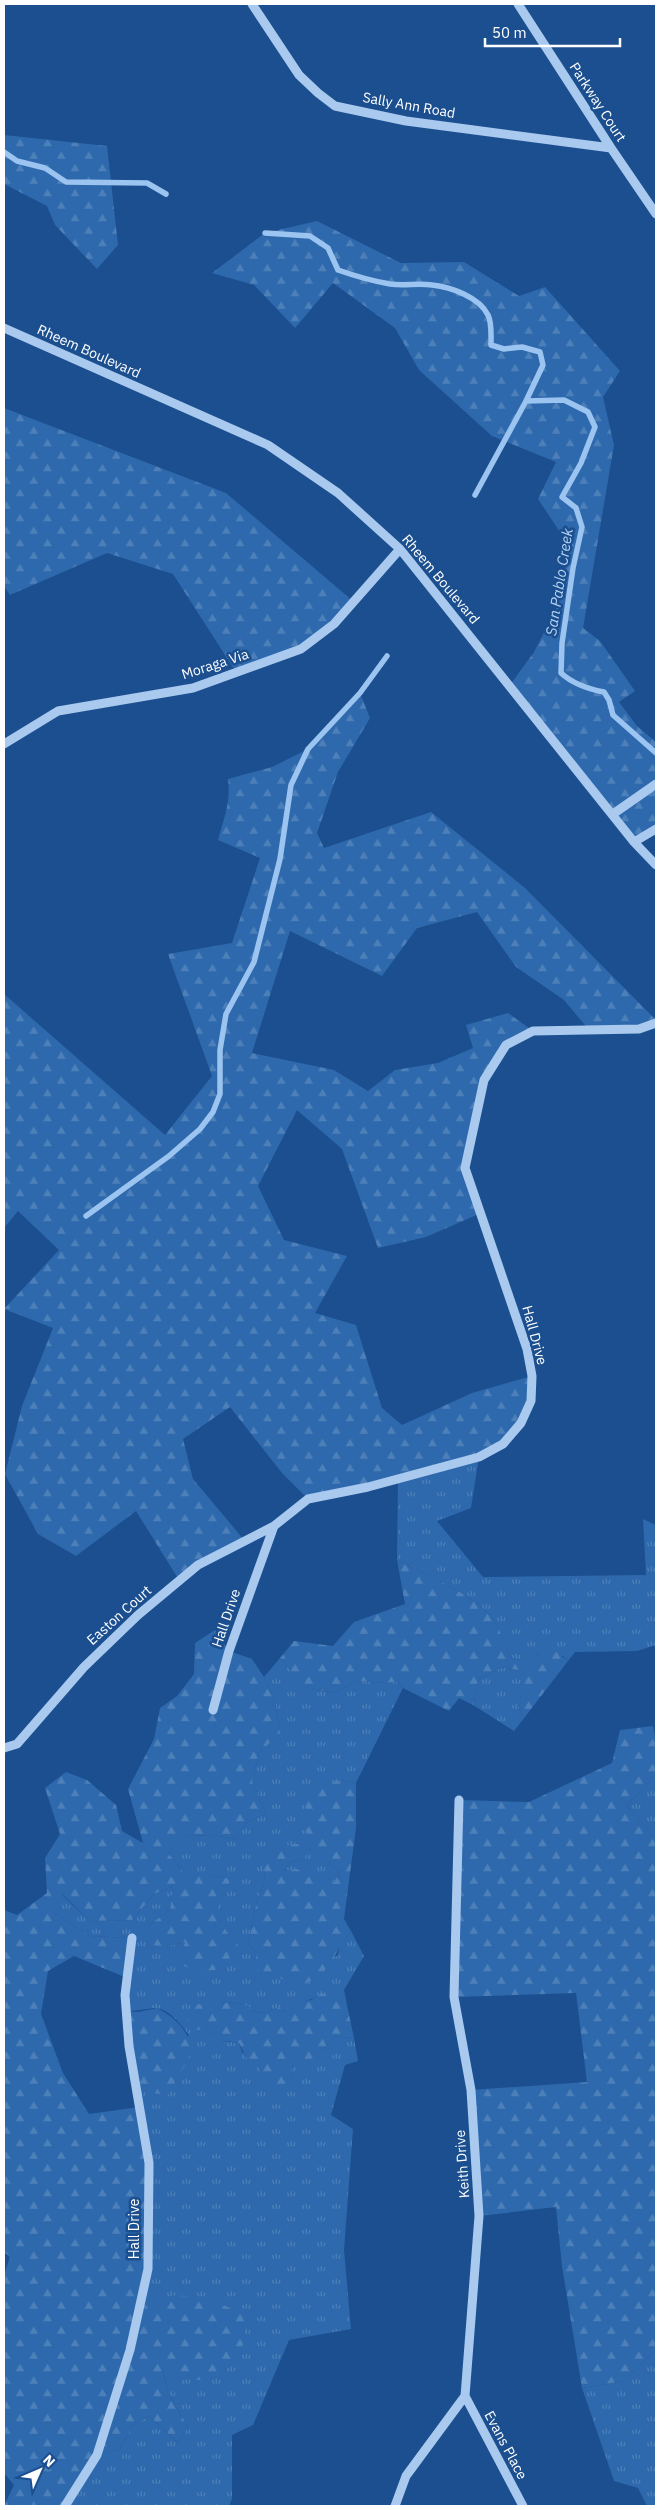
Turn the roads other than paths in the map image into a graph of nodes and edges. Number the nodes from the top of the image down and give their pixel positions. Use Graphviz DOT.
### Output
graph roads {
  1 [pos="252,4"];
  2 [pos="518,4"];
  3 [pos="611,148"];
  4 [pos="656,214"];
  5 [pos="4,328"];
  6 [pos="400,549"];
  7 [pos="4,744"];
  8 [pos="656,784"];
  9 [pos="613,814"];
  10 [pos="656,829"];
  11 [pos="634,842"];
  12 [pos="656,865"];
  13 [pos="656,1024"];
  14 [pos="274,1526"];
  15 [pos="213,1710"];
  16 [pos="4,1748"];
  17 [pos="459,1800"];
  18 [pos="132,1938"];
  19 [pos="465,2396"];
  20 [pos="65,2506"];
  21 [pos="395,2506"];
  22 [pos="523,2506"];
  1 -- 3 [label="street, Sally Ann Road"];
  2 -- 3 [label="street, Parkway Court"];
  3 -- 4 [label="street, Parkway Court"];
  5 -- 6 [label="street, Rheem Boulevard"];
  6 -- 7 [label="street, Moraga Via"];
  6 -- 9 [label="street, Rheem Boulevard"];
  8 -- 9 [label="street"];
  9 -- 11 [label="street, Rheem Boulevard"];
  10 -- 11 [label="street"];
  11 -- 12 [label="street, Rheem Boulevard"];
  13 -- 14 [label="street, Hall Drive"];
  14 -- 15 [label="street, Hall Drive"];
  14 -- 16 [label="street, Easton Court"];
  17 -- 19 [label="street, Keith Drive"];
  18 -- 20 [label="street, Hall Drive"];
  19 -- 21 [label="street"];
  19 -- 22 [label="street, Evans Place"];
}
